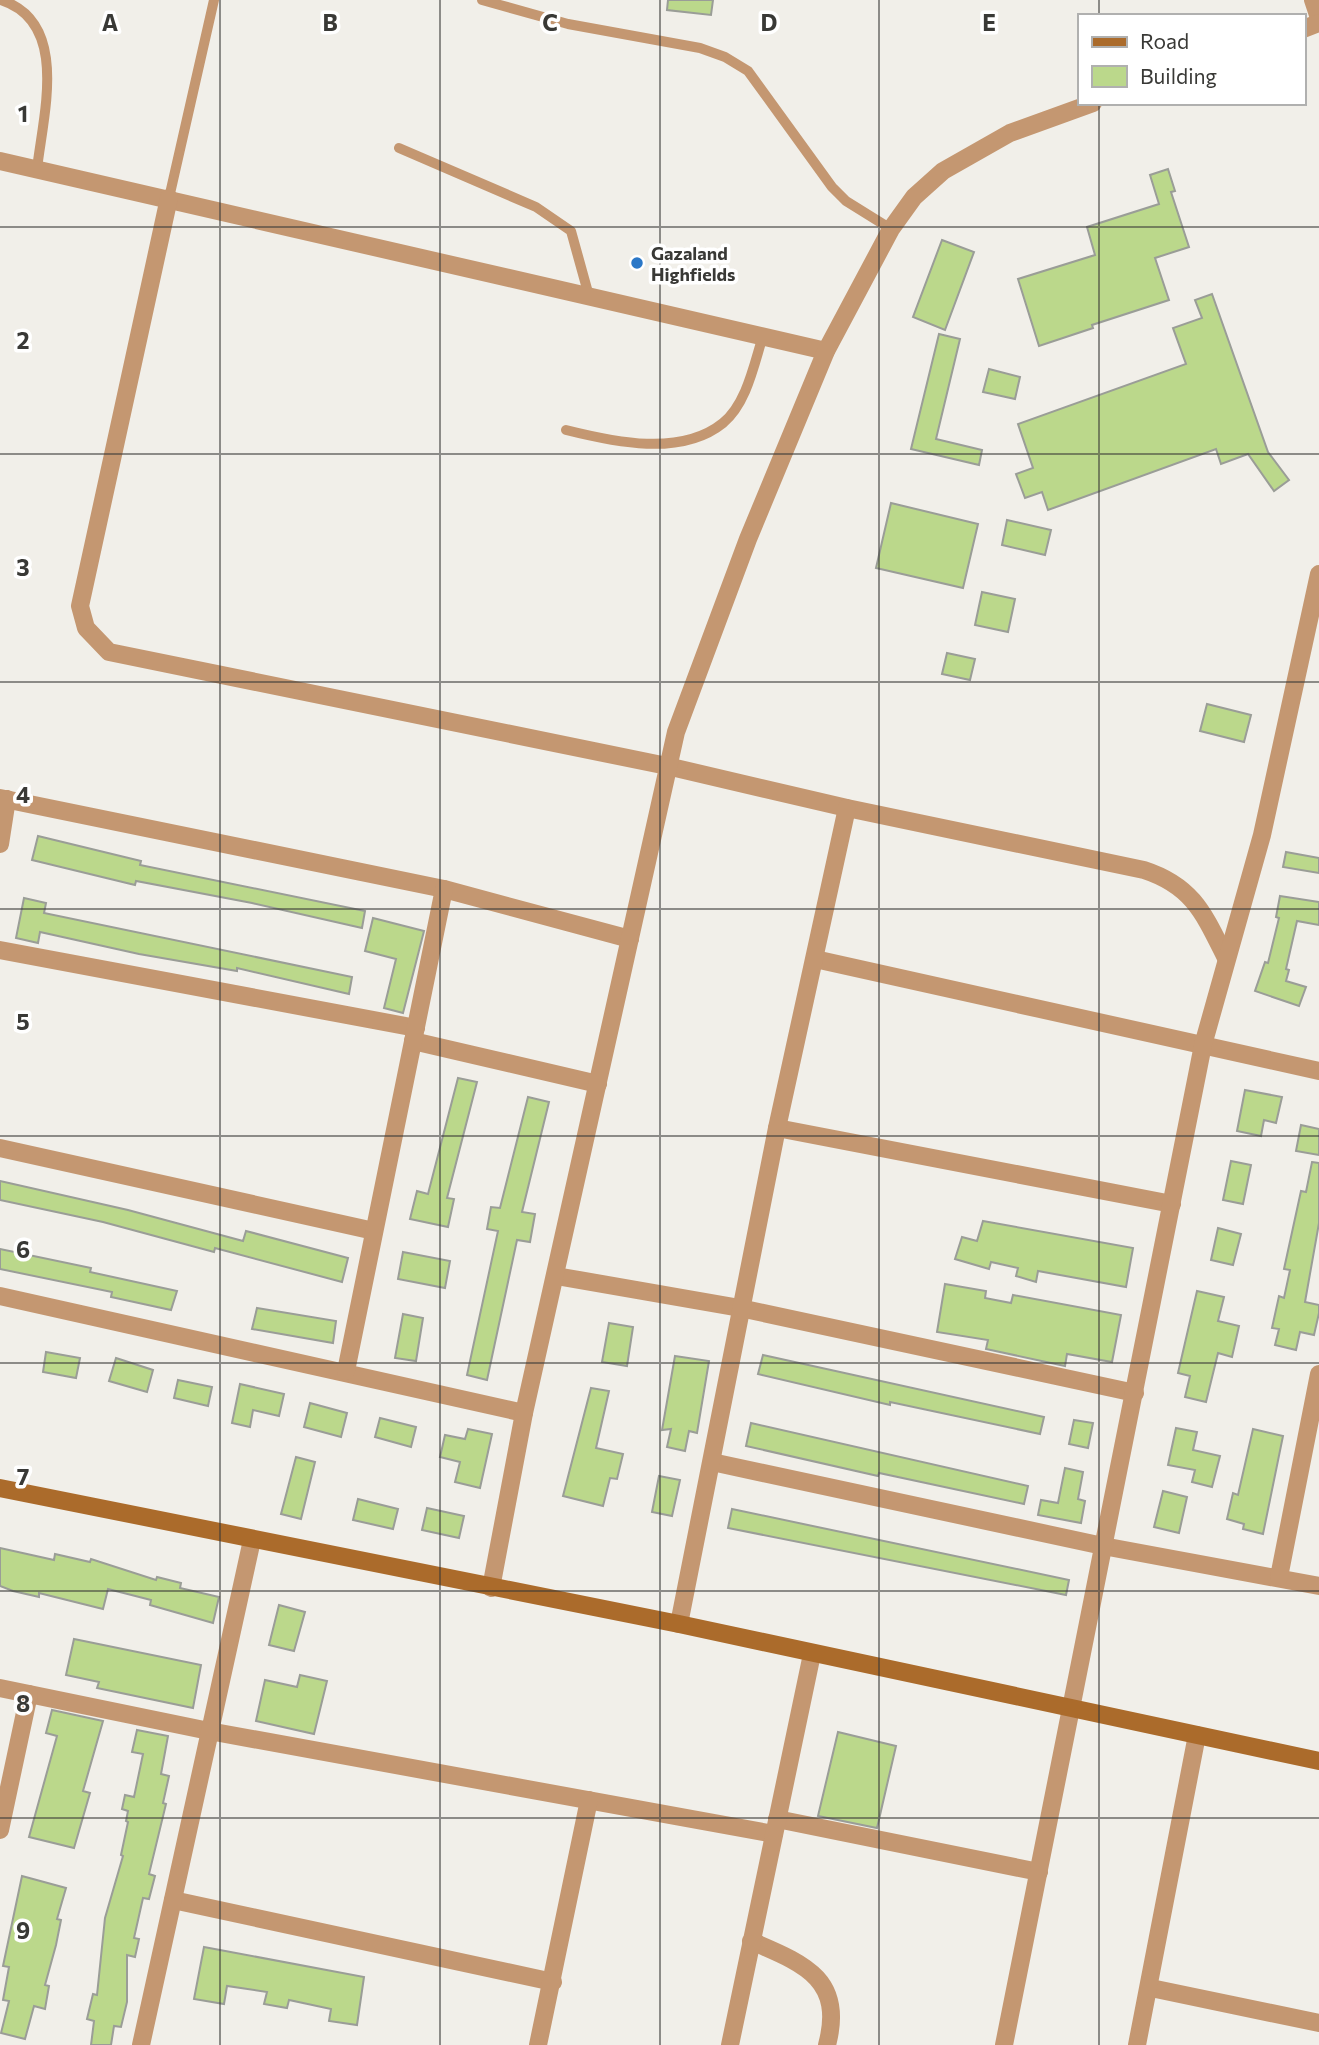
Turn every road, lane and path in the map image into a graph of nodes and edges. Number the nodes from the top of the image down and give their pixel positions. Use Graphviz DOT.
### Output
graph roads {
  1 [pos="1,0"];
  2 [pos="214,0"];
  3 [pos="482,0"];
  4 [pos="1313,0"];
  5 [pos="1319,21"];
  6 [pos="1087,105"];
  7 [pos="399,148"];
  8 [pos="0,161"];
  9 [pos="37,169"];
  10 [pos="169,198"];
  11 [pos="891,229"];
  12 [pos="589,296"];
  13 [pos="763,336"];
  14 [pos="826,351"];
  15 [pos="566,430"];
  16 [pos="1319,574"];
  17 [pos="667,766"];
  18 [pos="4,798"];
  19 [pos="847,808"];
  20 [pos="0,844"];
  21 [pos="443,890"];
  22 [pos="630,939"];
  23 [pos="0,950"];
  24 [pos="1226,958"];
  25 [pos="815,959"];
  26 [pos="414,1035"];
  27 [pos="1203,1045"];
  28 [pos="1319,1071"];
  29 [pos="598,1084"];
  30 [pos="777,1128"];
  31 [pos="0,1148"];
  32 [pos="1172,1204"];
  33 [pos="374,1231"];
  34 [pos="556,1276"];
  35 [pos="0,1296"];
  36 [pos="740,1308"];
  37 [pos="346,1371"];
  38 [pos="1319,1374"];
  39 [pos="1135,1393"];
  40 [pos="524,1413"];
  41 [pos="1313,1435"];
  42 [pos="712,1462"];
  43 [pos="0,1488"];
  44 [pos="252,1539"];
  45 [pos="1102,1546"];
  46 [pos="1279,1577"];
  47 [pos="1319,1586"];
  48 [pos="491,1588"];
  49 [pos="679,1624"];
  50 [pos="812,1654"];
  51 [pos="0,1688"];
  52 [pos="29,1694"];
  53 [pos="1073,1709"];
  54 [pos="209,1731"];
  55 [pos="1197,1735"];
  56 [pos="1319,1760"];
  57 [pos="589,1800"];
  58 [pos="776,1827"];
  59 [pos="0,1830"];
  60 [pos="1039,1872"];
  61 [pos="173,1900"];
  62 [pos="751,1941"];
  63 [pos="552,1982"];
  64 [pos="1151,1988"];
  65 [pos="1319,2023"];
  66 [pos="141,2045"];
  67 [pos="538,2045"];
  68 [pos="730,2045"];
  69 [pos="827,2045"];
  70 [pos="1004,2045"];
  71 [pos="1138,2045"];
  1 -- 9 [label="lane"];
  2 -- 10 [label="lane"];
  3 -- 11 [label="lane"];
  4 -- 5 [label="street"];
  6 -- 11 [label="street"];
  7 -- 12 [label="lane"];
  8 -- 9 [label="street"];
  9 -- 10 [label="street"];
  10 -- 12 [label="street"];
  10 -- 17 [label="street"];
  11 -- 14 [label="street"];
  12 -- 13 [label="street"];
  13 -- 14 [label="street"];
  13 -- 15 [label="lane"];
  14 -- 17 [label="street"];
  16 -- 24 [label="street"];
  17 -- 19 [label="street"];
  17 -- 22 [label="street"];
  18 -- 20 [label="street"];
  18 -- 21 [label="street"];
  19 -- 24 [label="street"];
  19 -- 25 [label="street"];
  21 -- 22 [label="street"];
  21 -- 26 [label="street"];
  22 -- 29 [label="street"];
  23 -- 26 [label="street"];
  24 -- 27 [label="street"];
  25 -- 27 [label="street"];
  25 -- 30 [label="street"];
  26 -- 29 [label="street"];
  26 -- 33 [label="street"];
  27 -- 28 [label="street"];
  27 -- 32 [label="street"];
  29 -- 34 [label="street"];
  30 -- 32 [label="street"];
  30 -- 36 [label="street"];
  31 -- 33 [label="street"];
  32 -- 39 [label="street"];
  33 -- 37 [label="street"];
  34 -- 36 [label="street"];
  34 -- 40 [label="street"];
  35 -- 37 [label="street"];
  36 -- 39 [label="street"];
  36 -- 42 [label="street"];
  37 -- 40 [label="street"];
  38 -- 41 [label="street"];
  39 -- 45 [label="street"];
  40 -- 48 [label="street"];
  41 -- 46 [label="street"];
  42 -- 45 [label="street"];
  42 -- 49 [label="street"];
  43 -- 44 [label="street"];
  44 -- 48 [label="street"];
  44 -- 54 [label="street"];
  45 -- 46 [label="street"];
  45 -- 53 [label="street"];
  46 -- 47 [label="street"];
  48 -- 49 [label="street"];
  49 -- 50 [label="street"];
  50 -- 53 [label="street"];
  50 -- 58 [label="street"];
  51 -- 52 [label="street"];
  52 -- 54 [label="street"];
  52 -- 59 [label="street"];
  53 -- 55 [label="street"];
  53 -- 60 [label="street"];
  54 -- 57 [label="street"];
  54 -- 61 [label="street"];
  55 -- 56 [label="street"];
  55 -- 64 [label="street"];
  57 -- 58 [label="street"];
  57 -- 63 [label="street"];
  58 -- 60 [label="street"];
  58 -- 62 [label="street"];
  60 -- 70 [label="street"];
  61 -- 63 [label="street"];
  61 -- 66 [label="street"];
  62 -- 68 [label="street"];
  62 -- 69 [label="street"];
  63 -- 67 [label="street"];
  64 -- 65 [label="street"];
  64 -- 71 [label="street"];
}
